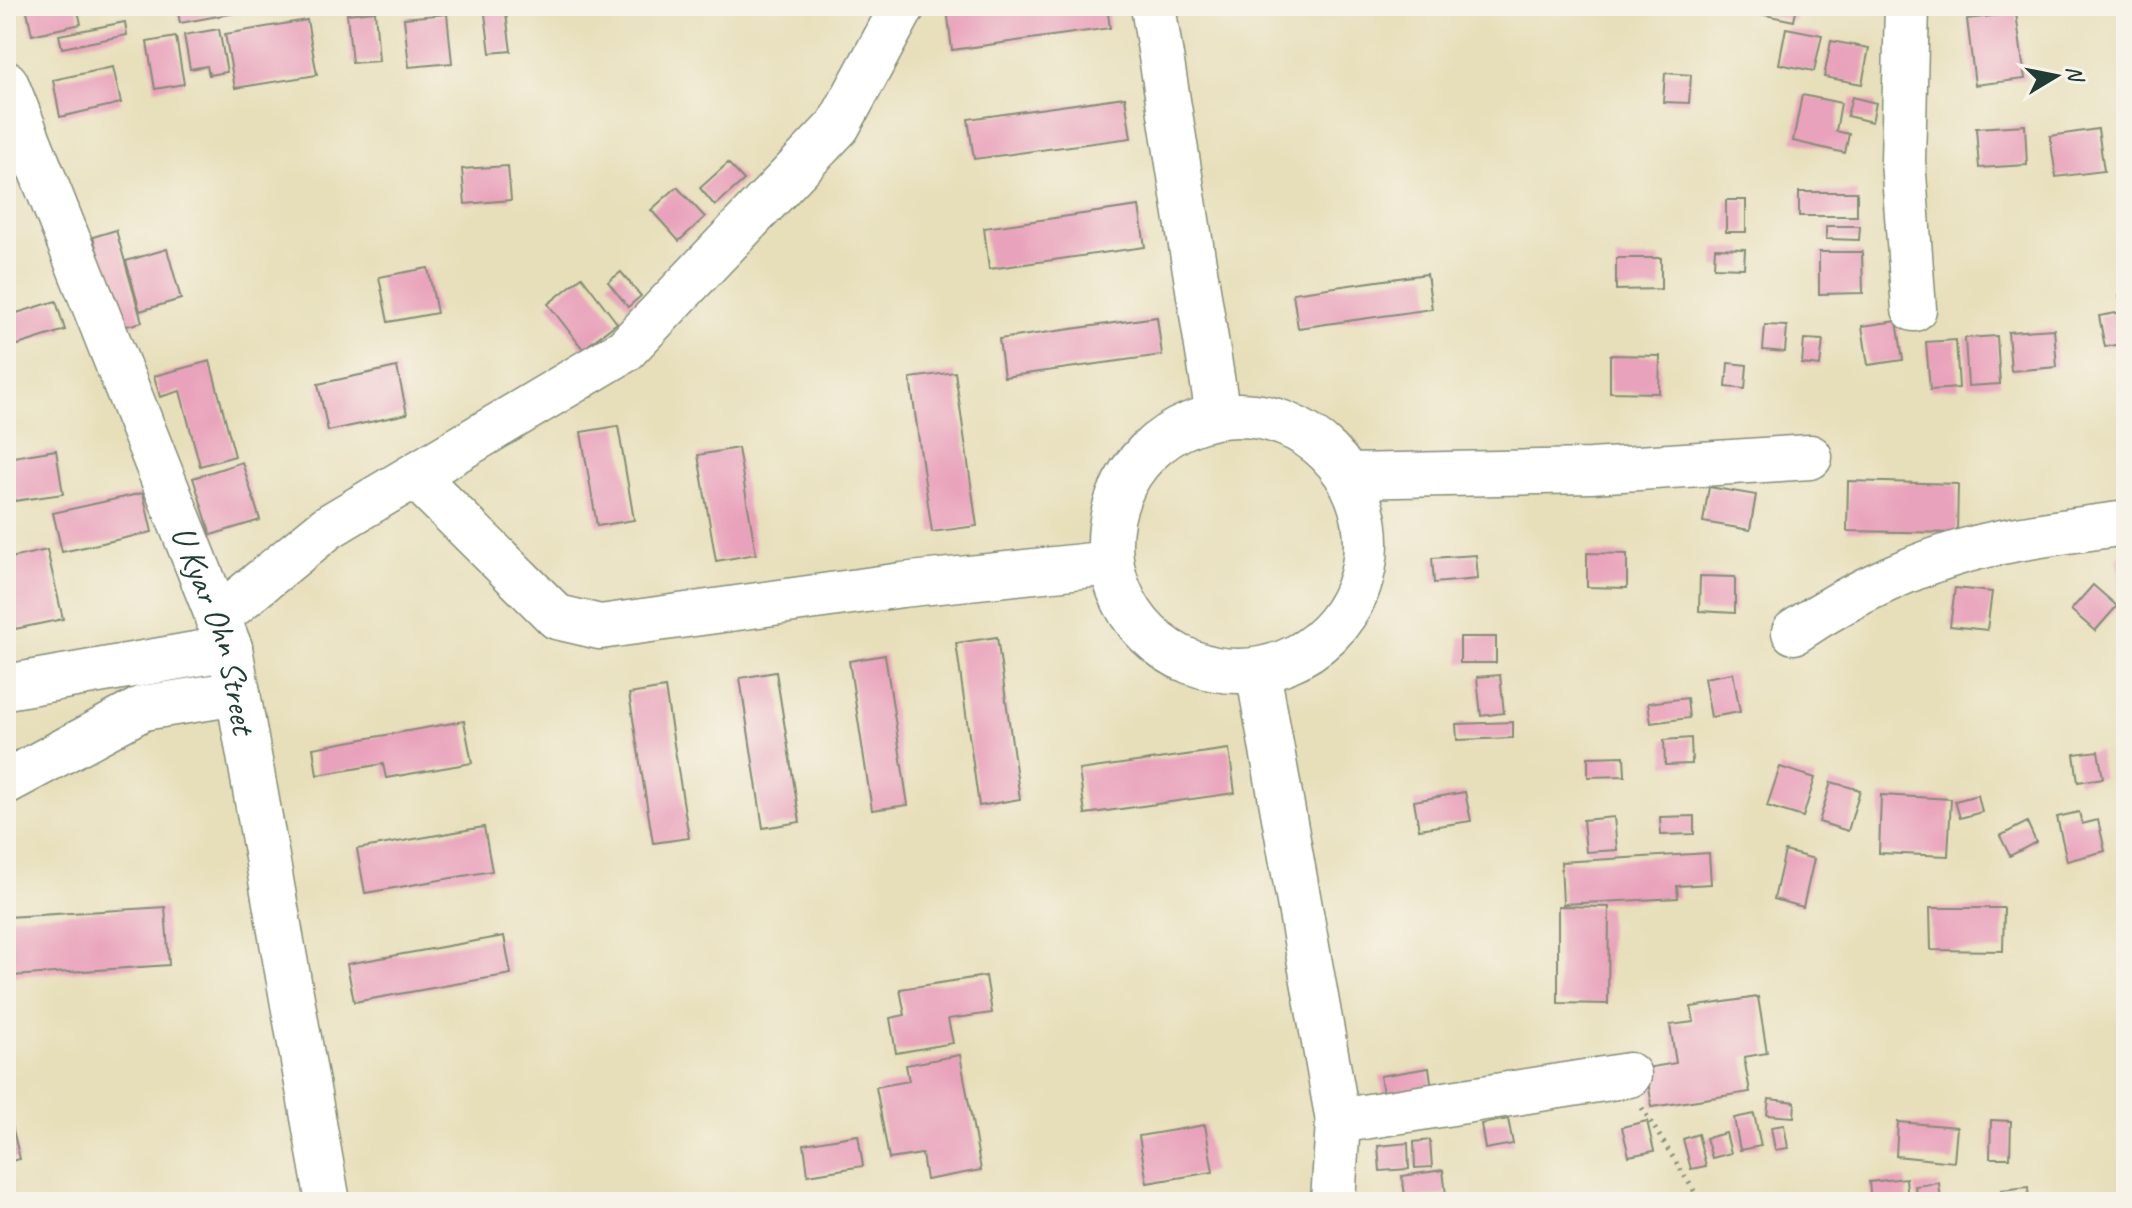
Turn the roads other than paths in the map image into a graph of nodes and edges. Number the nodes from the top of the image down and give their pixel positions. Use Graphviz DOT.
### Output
graph roads {
  1 [pos="903,6"];
  2 [pos="1153,6"];
  3 [pos="1907,6"];
  4 [pos="6,83"];
  5 [pos="1914,309"];
  6 [pos="1218,415"];
  7 [pos="1810,457"];
  8 [pos="1348,476"];
  9 [pos="416,477"];
  10 [pos="2126,523"];
  11 [pos="1111,563"];
  12 [pos="1794,632"];
  13 [pos="224,633"];
  14 [pos="1258,671"];
  15 [pos="6,687"];
  16 [pos="238,693"];
  17 [pos="6,782"];
  18 [pos="1629,1075"];
  19 [pos="1338,1121"];
  20 [pos="328,1202"];
  21 [pos="1333,1202"];
  1 -- 9 [label="street"];
  2 -- 6 [label="street"];
  3 -- 5 [label="street"];
  4 -- 13 [label="street, U Kyar Ohn Street"];
  6 -- 8 [label="street"];
  6 -- 11 [label="street"];
  7 -- 8 [label="street"];
  8 -- 14 [label="street"];
  9 -- 11 [label="street"];
  9 -- 13 [label="street"];
  10 -- 12 [label="street"];
  11 -- 14 [label="street"];
  13 -- 15 [label="street"];
  13 -- 16 [label="street, U Kyar Ohn Street"];
  14 -- 19 [label="street"];
  16 -- 17 [label="street"];
  16 -- 20 [label="street, U Kyar Ohn Street"];
  18 -- 19 [label="street"];
  19 -- 21 [label="street"];
}
